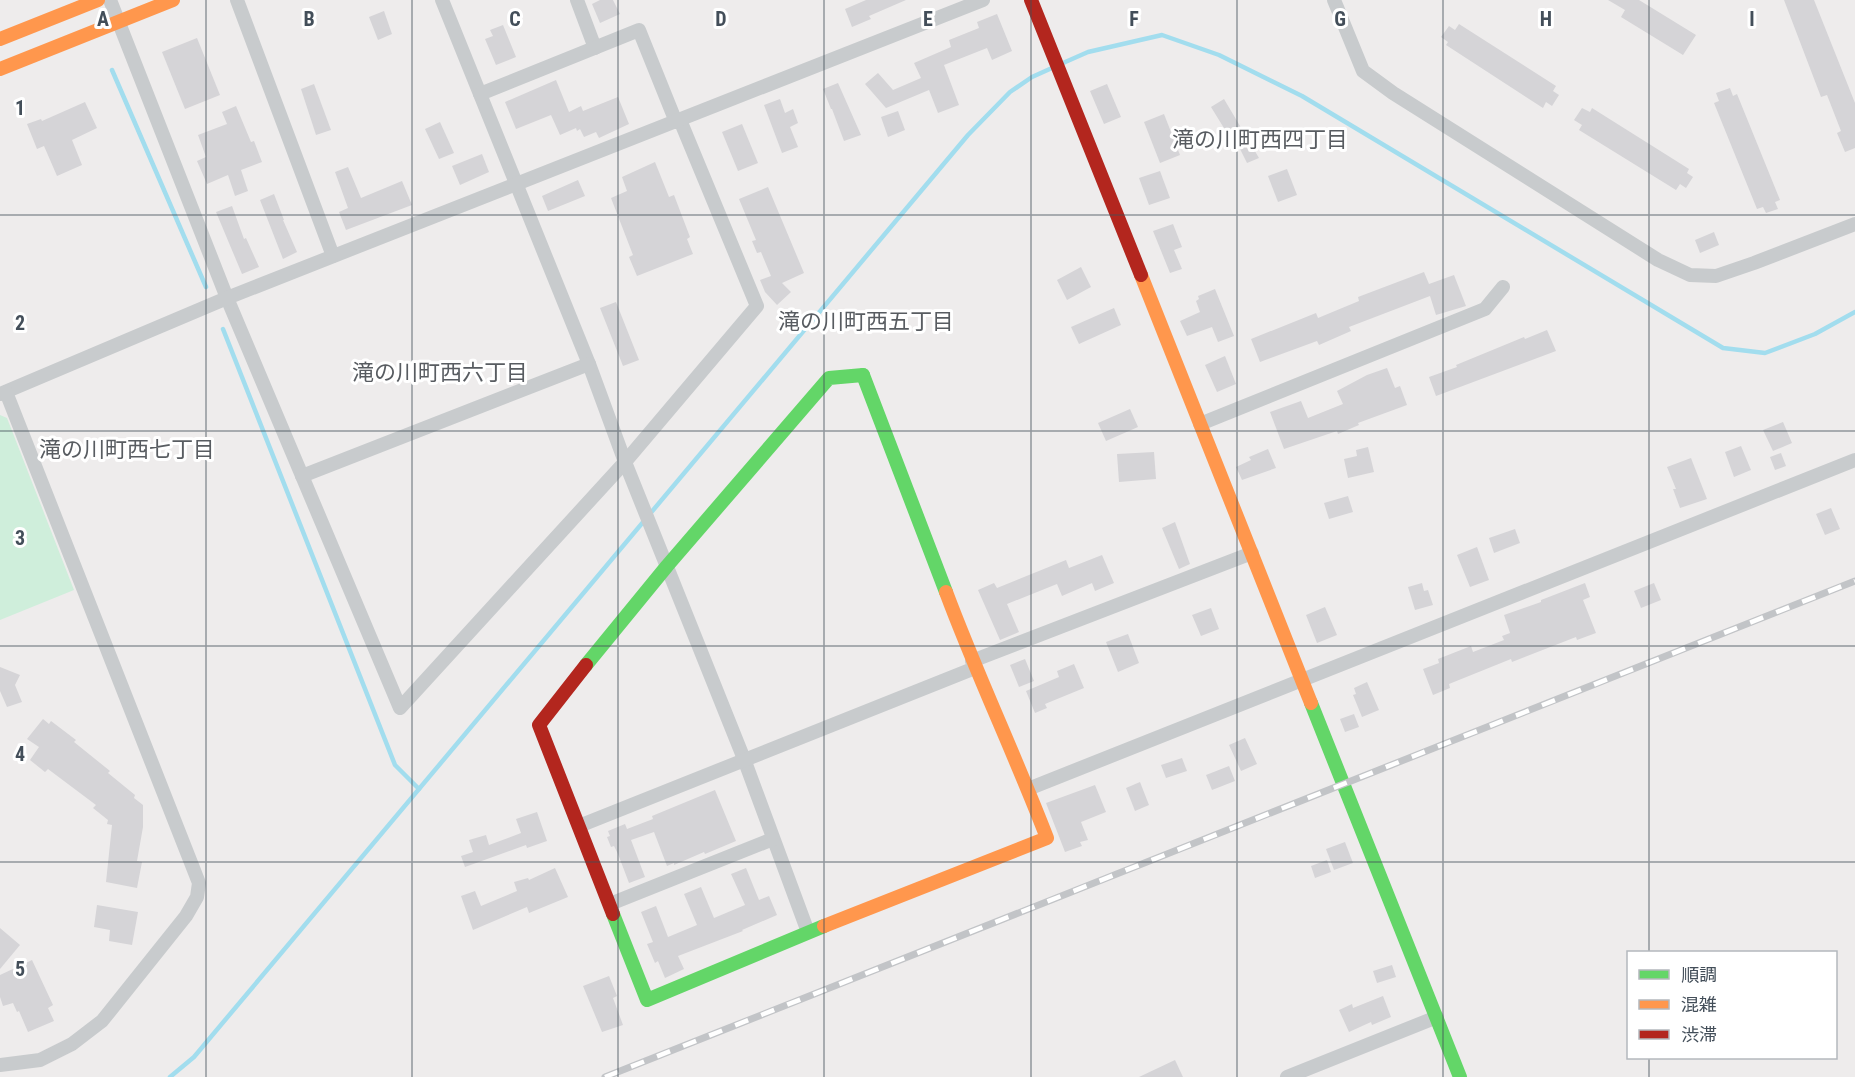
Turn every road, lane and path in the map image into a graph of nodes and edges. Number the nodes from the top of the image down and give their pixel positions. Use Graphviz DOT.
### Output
graph roads {
  1 [pos="98,0"];
  2 [pos="110,0"];
  3 [pos="173,0"];
  4 [pos="237,0"];
  5 [pos="442,0"];
  6 [pos="577,0"];
  7 [pos="982,0"];
  8 [pos="1031,0"];
  9 [pos="1334,0"];
  10 [pos="118,22"];
  11 [pos="0,39"];
  12 [pos="595,48"];
  13 [pos="0,69"];
  14 [pos="480,94"];
  15 [pos="678,121"];
  16 [pos="517,185"];
  17 [pos="1855,224"];
  18 [pos="333,256"];
  19 [pos="1503,287"];
  20 [pos="227,298"];
  21 [pos="589,364"];
  22 [pos="3,393"];
  23 [pos="1200,424"];
  24 [pos="1855,460"];
  25 [pos="625,462"];
  26 [pos="302,476"];
  27 [pos="1252,553"];
  28 [pos="667,566"];
  29 [pos="973,664"];
  30 [pos="1303,680"];
  31 [pos="744,759"];
  32 [pos="1028,789"];
  33 [pos="579,826"];
  34 [pos="773,839"];
  35 [pos="610,904"];
  36 [pos="808,932"];
  37 [pos="1437,1017"];
  38 [pos="0,1065"];
  39 [pos="1287,1077"];
  40 [pos="1460,1077"];
  1 -- 11 [label="main road"];
  2 -- 10 [label="street"];
  3 -- 10 [label="main road"];
  4 -- 18 [label="street"];
  5 -- 14 [label="street"];
  6 -- 12 [label="street"];
  7 -- 15 [label="street"];
  8 -- 23 [label="main road"];
  9 -- 17 [label="street"];
  10 -- 13 [label="main road"];
  10 -- 20 [label="street"];
  12 -- 14 [label="street"];
  12 -- 15 [label="street"];
  14 -- 16 [label="street"];
  15 -- 16 [label="street"];
  15 -- 25 [label="street"];
  16 -- 18 [label="street"];
  16 -- 21 [label="street"];
  18 -- 20 [label="street"];
  19 -- 23 [label="street"];
  20 -- 22 [label="street"];
  20 -- 26 [label="street"];
  21 -- 25 [label="street"];
  21 -- 26 [label="street"];
  22 -- 38 [label="street"];
  23 -- 27 [label="main road"];
  24 -- 30 [label="street"];
  25 -- 26 [label="street"];
  25 -- 28 [label="street"];
  27 -- 29 [label="street"];
  27 -- 30 [label="main road"];
  28 -- 29 [label="main road"];
  28 -- 31 [label="street"];
  28 -- 33 [label="main road"];
  29 -- 31 [label="street"];
  29 -- 32 [label="main road"];
  30 -- 32 [label="street"];
  30 -- 37 [label="main road"];
  31 -- 33 [label="street"];
  31 -- 34 [label="street"];
  32 -- 36 [label="main road"];
  33 -- 35 [label="main road"];
  34 -- 35 [label="street"];
  34 -- 36 [label="street"];
  35 -- 36 [label="main road"];
  37 -- 39 [label="street"];
  37 -- 40 [label="main road"];
}
